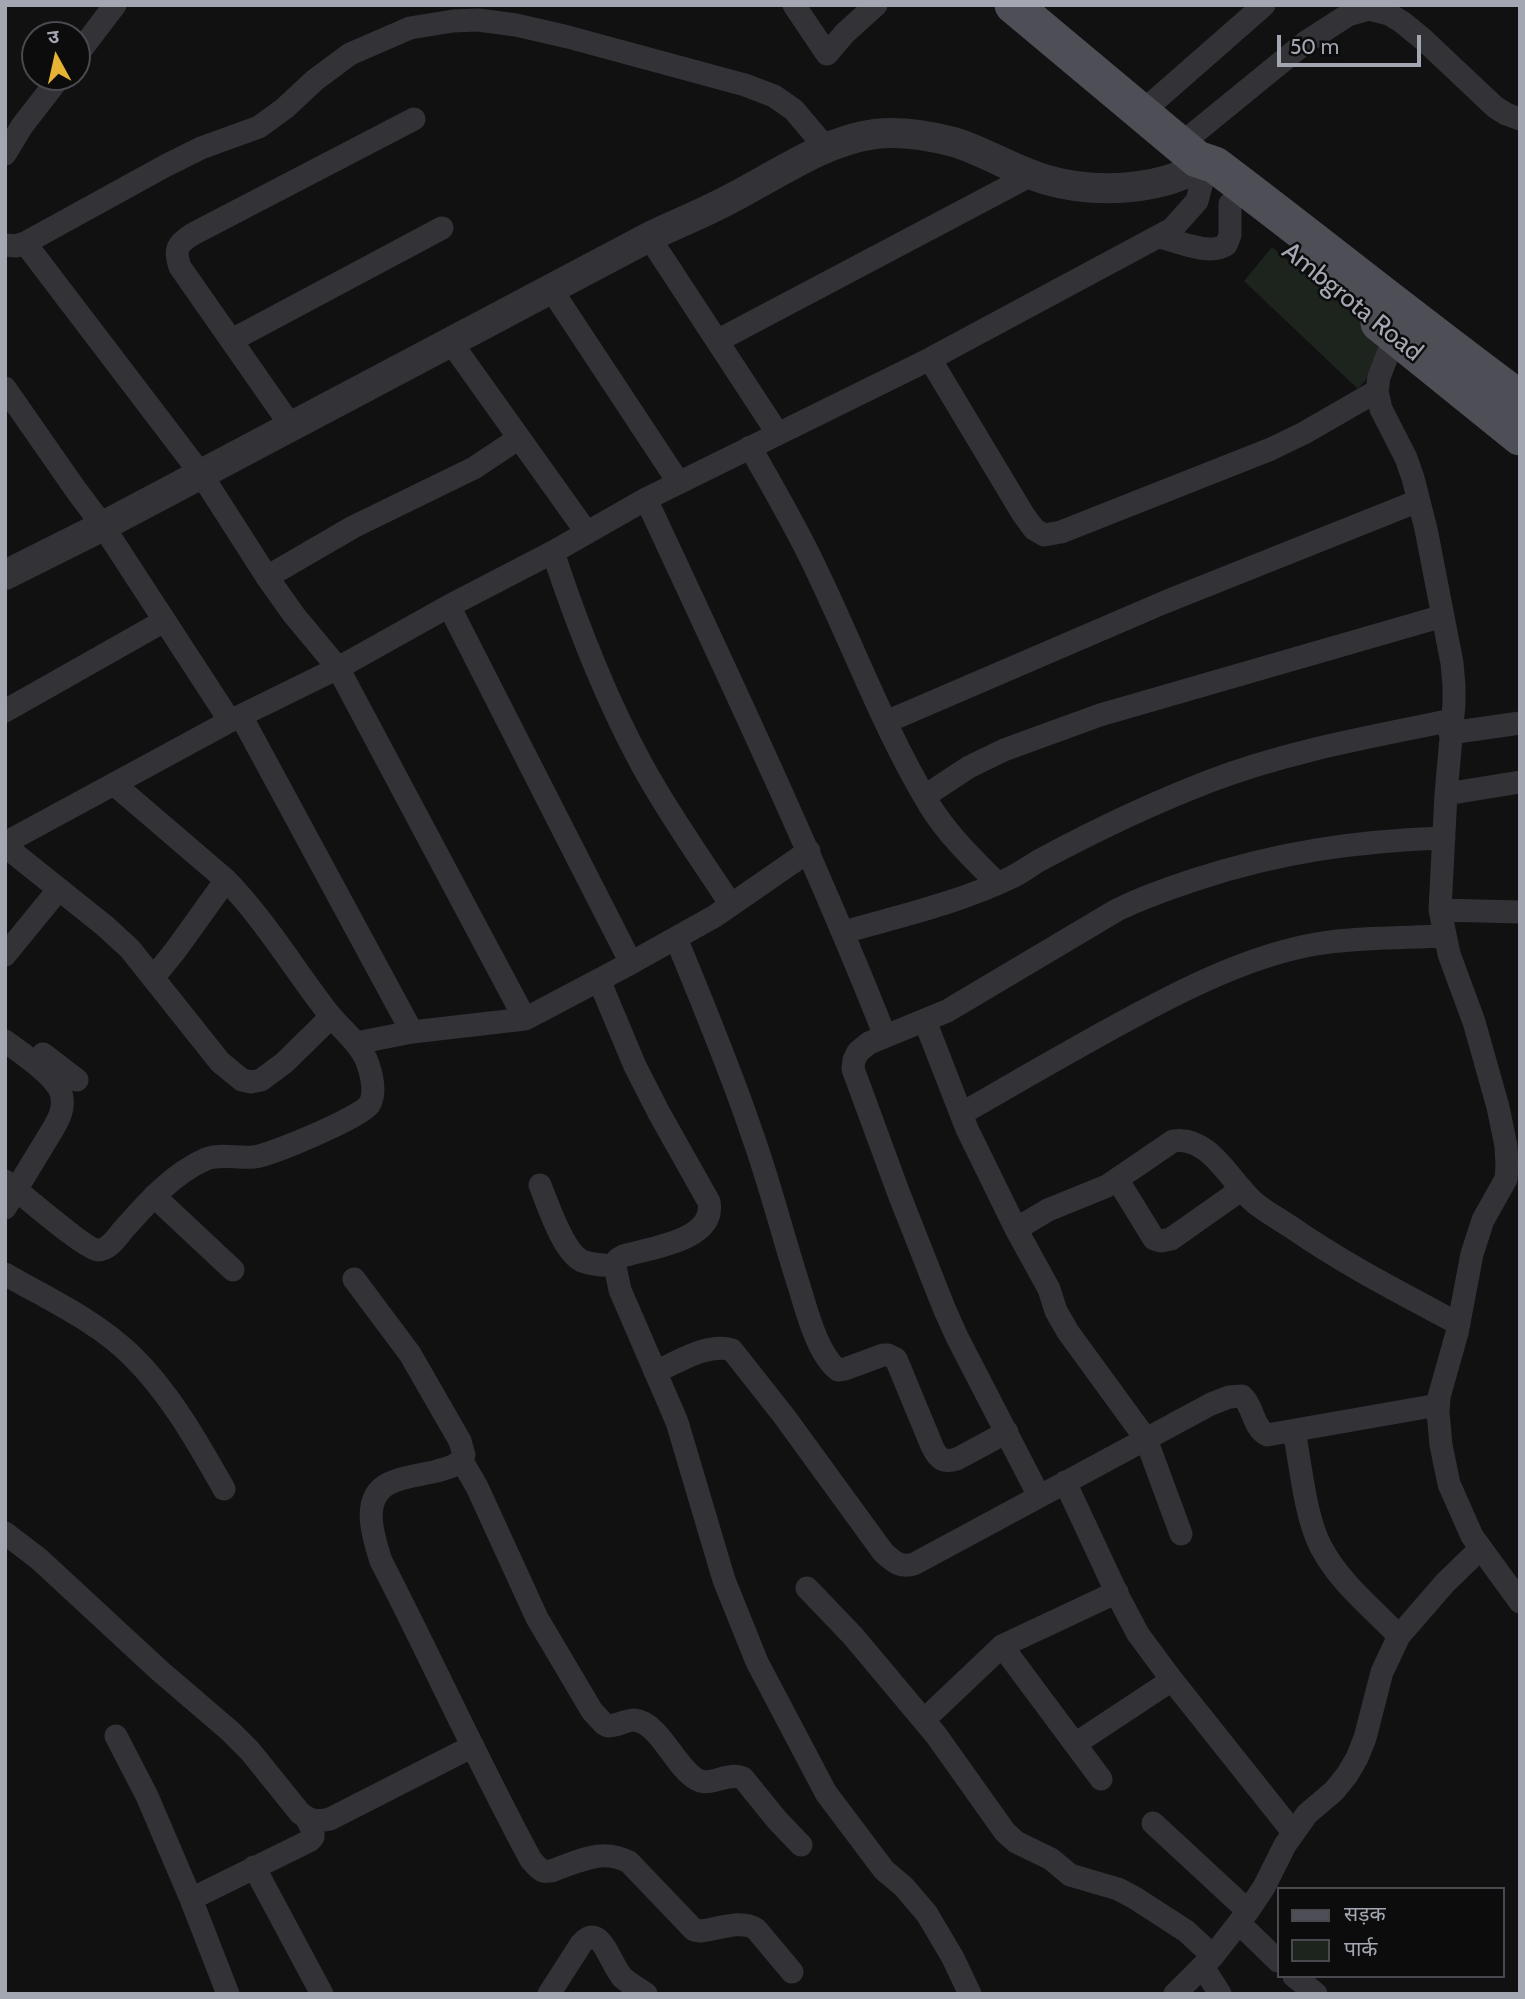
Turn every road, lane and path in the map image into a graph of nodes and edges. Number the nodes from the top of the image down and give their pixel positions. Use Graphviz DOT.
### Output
graph roads {
  1 [pos="115,5"];
  2 [pos="794,5"];
  3 [pos="876,5"];
  4 [pos="1013,5"];
  5 [pos="1264,5"];
  6 [pos="91,37"];
  7 [pos="49,91"];
  8 [pos="1142,112"];
  9 [pos="414,118"];
  10 [pos="1520,119"];
  11 [pos="826,148"];
  12 [pos="5,153"];
  13 [pos="1195,164"];
  14 [pos="1031,175"];
  15 [pos="1230,204"];
  16 [pos="442,228"];
  17 [pos="649,237"];
  18 [pos="1159,237"];
  19 [pos="11,246"];
  20 [pos="551,289"];
  21 [pos="1392,335"];
  22 [pos="232,340"];
  23 [pos="450,341"];
  24 [pos="718,341"];
  25 [pos="930,359"];
  26 [pos="5,388"];
  27 [pos="1377,391"];
  28 [pos="1520,399"];
  29 [pos="291,426"];
  30 [pos="778,434"];
  31 [pos="1520,437"];
  32 [pos="519,438"];
  33 [pos="750,447"];
  34 [pos="201,474"];
  35 [pos="679,483"];
  36 [pos="646,499"];
  37 [pos="1419,502"];
  38 [pos="103,526"];
  39 [pos="587,533"];
  40 [pos="553,552"];
  41 [pos="5,575"];
  42 [pos="267,577"];
  43 [pos="449,606"];
  44 [pos="1443,617"];
  45 [pos="164,621"];
  46 [pos="338,668"];
  47 [pos="5,711"];
  48 [pos="235,718"];
  49 [pos="886,722"];
  50 [pos="1520,723"];
  51 [pos="1451,726"];
  52 [pos="1520,782"];
  53 [pos="114,784"];
  54 [pos="1446,794"];
  55 [pos="925,796"];
  56 [pos="1444,838"];
  57 [pos="5,844"];
  58 [pos="809,851"];
  59 [pos="226,880"];
  60 [pos="997,883"];
  61 [pos="59,889"];
  62 [pos="731,905"];
  63 [pos="1440,910"];
  64 [pos="1520,912"];
  65 [pos="844,932"];
  66 [pos="1444,936"];
  67 [pos="676,938"];
  68 [pos="5,955"];
  69 [pos="631,963"];
  70 [pos="153,978"];
  71 [pos="599,981"];
  72 [pos="331,1017"];
  73 [pos="524,1019"];
  74 [pos="925,1021"];
  75 [pos="5,1026"];
  76 [pos="411,1032"];
  77 [pos="885,1036"];
  78 [pos="5,1041"];
  79 [pos="356,1043"];
  80 [pos="77,1080"];
  81 [pos="961,1114"];
  82 [pos="1513,1165"];
  83 [pos="1117,1179"];
  84 [pos="540,1185"];
  85 [pos="1242,1189"];
  86 [pos="9,1193"];
  87 [pos="155,1196"];
  88 [pos="1016,1229"];
  89 [pos="615,1266"];
  90 [pos="233,1270"];
  91 [pos="5,1274"];
  92 [pos="354,1279"];
  93 [pos="1459,1324"];
  94 [pos="655,1372"];
  95 [pos="1438,1405"];
  96 [pos="1294,1431"];
  97 [pos="1007,1432"];
  98 [pos="1146,1439"];
  99 [pos="462,1461"];
  100 [pos="1065,1482"];
  101 [pos="224,1489"];
  102 [pos="1039,1496"];
  103 [pos="5,1533"];
  104 [pos="1181,1534"];
  105 [pos="1480,1549"];
  106 [pos="807,1588"];
  107 [pos="1117,1592"];
  108 [pos="1520,1602"];
  109 [pos="1399,1636"];
  110 [pos="1002,1646"];
  111 [pos="1171,1680"];
  112 [pos="924,1720"];
  113 [pos="116,1736"];
  114 [pos="1075,1744"];
  115 [pos="473,1746"];
  116 [pos="1101,1779"];
  117 [pos="307,1819"];
  118 [pos="1153,1823"];
  119 [pos="1293,1832"];
  120 [pos="801,1845"];
  121 [pos="254,1867"];
  122 [pos="191,1899"];
  123 [pos="1243,1917"];
  124 [pos="1276,1958"];
  125 [pos="1208,1961"];
  126 [pos="792,1972"];
  127 [pos="228,1994"];
  128 [pos="322,1994"];
  129 [pos="549,1994"];
  130 [pos="646,1994"];
  131 [pos="970,1994"];
  132 [pos="1175,1994"];
  133 [pos="1220,1994"];
  1 -- 6 [label="street"];
  2 -- 3 [label="street"];
  4 -- 8 [label="main road"];
  5 -- 8 [label="street"];
  7 -- 12 [label="street"];
  8 -- 13 [label="main road"];
  9 -- 22 [label="street"];
  10 -- 13 [label="street"];
  11 -- 14 [label="street"];
  11 -- 17 [label="street"];
  11 -- 19 [label="street"];
  13 -- 14 [label="street"];
  13 -- 15 [label="main road, Ambgrota Road"];
  13 -- 18 [label="street"];
  13 -- 28 [label="main road"];
  14 -- 24 [label="street"];
  15 -- 18 [label="street"];
  15 -- 21 [label="main road, Ambgrota Road"];
  16 -- 22 [label="street"];
  17 -- 20 [label="street"];
  17 -- 24 [label="street"];
  18 -- 25 [label="street"];
  19 -- 34 [label="street"];
  20 -- 23 [label="street"];
  20 -- 35 [label="street"];
  21 -- 27 [label="street"];
  21 -- 31 [label="main road, Ambgrota Road"];
  22 -- 29 [label="street"];
  23 -- 29 [label="street"];
  23 -- 32 [label="street"];
  24 -- 30 [label="street"];
  25 -- 27 [label="street"];
  25 -- 30 [label="street"];
  26 -- 38 [label="street"];
  27 -- 37 [label="street"];
  29 -- 34 [label="street"];
  30 -- 33 [label="street"];
  32 -- 39 [label="street"];
  32 -- 42 [label="street"];
  33 -- 35 [label="street"];
  33 -- 49 [label="street"];
  34 -- 38 [label="street"];
  34 -- 42 [label="street"];
  35 -- 36 [label="street"];
  36 -- 39 [label="street"];
  36 -- 58 [label="street"];
  37 -- 44 [label="street"];
  37 -- 49 [label="street"];
  38 -- 41 [label="street"];
  38 -- 45 [label="street"];
  39 -- 40 [label="street"];
  40 -- 43 [label="street"];
  40 -- 62 [label="street"];
  42 -- 46 [label="street"];
  43 -- 46 [label="street"];
  43 -- 69 [label="street"];
  44 -- 51 [label="street"];
  44 -- 55 [label="street"];
  45 -- 47 [label="street"];
  45 -- 48 [label="street"];
  46 -- 48 [label="street"];
  46 -- 73 [label="street"];
  48 -- 53 [label="street"];
  48 -- 76 [label="street"];
  49 -- 55 [label="street"];
  50 -- 51 [label="street"];
  51 -- 54 [label="street"];
  51 -- 60 [label="street"];
  52 -- 54 [label="street"];
  53 -- 57 [label="street"];
  53 -- 59 [label="street"];
  54 -- 56 [label="street"];
  55 -- 60 [label="street"];
  56 -- 63 [label="street"];
  56 -- 74 [label="street"];
  57 -- 61 [label="street"];
  58 -- 62 [label="street"];
  58 -- 65 [label="street"];
  59 -- 70 [label="street"];
  59 -- 72 [label="street"];
  60 -- 65 [label="street"];
  61 -- 68 [label="street"];
  61 -- 70 [label="street"];
  62 -- 67 [label="street"];
  63 -- 64 [label="street"];
  63 -- 66 [label="street"];
  65 -- 77 [label="street"];
  66 -- 81 [label="street"];
  66 -- 82 [label="street"];
  67 -- 69 [label="street"];
  67 -- 97 [label="street"];
  69 -- 71 [label="street"];
  70 -- 72 [label="street"];
  71 -- 73 [label="street"];
  71 -- 89 [label="street"];
  72 -- 79 [label="street"];
  73 -- 76 [label="street"];
  74 -- 77 [label="street"];
  74 -- 81 [label="street"];
  75 -- 80 [label="street"];
  76 -- 79 [label="street"];
  77 -- 97 [label="street"];
  78 -- 86 [label="street"];
  79 -- 87 [label="street"];
  81 -- 88 [label="street"];
  82 -- 93 [label="street"];
  83 -- 85 [label="street"];
  83 -- 85 [label="street"];
  83 -- 88 [label="street"];
  84 -- 89 [label="street"];
  85 -- 93 [label="street"];
  86 -- 87 [label="street"];
  87 -- 90 [label="street"];
  88 -- 98 [label="street"];
  89 -- 94 [label="street"];
  91 -- 101 [label="street"];
  92 -- 99 [label="street"];
  93 -- 95 [label="street"];
  94 -- 102 [label="street"];
  94 -- 131 [label="street"];
  95 -- 96 [label="street"];
  95 -- 105 [label="street"];
  96 -- 98 [label="street"];
  96 -- 109 [label="street"];
  97 -- 102 [label="street"];
  98 -- 100 [label="street"];
  98 -- 104 [label="street"];
  99 -- 115 [label="street"];
  99 -- 120 [label="street"];
  100 -- 102 [label="street"];
  100 -- 107 [label="street"];
  103 -- 117 [label="street"];
  105 -- 108 [label="street"];
  105 -- 109 [label="street"];
  106 -- 112 [label="street"];
  107 -- 110 [label="street"];
  107 -- 111 [label="street"];
  109 -- 119 [label="street"];
  110 -- 112 [label="street"];
  110 -- 114 [label="street"];
  111 -- 114 [label="street"];
  111 -- 119 [label="street"];
  112 -- 125 [label="street"];
  113 -- 122 [label="street"];
  114 -- 116 [label="street"];
  115 -- 117 [label="street"];
  115 -- 126 [label="street"];
  117 -- 121 [label="street"];
  118 -- 123 [label="street"];
  119 -- 123 [label="street"];
  121 -- 122 [label="street"];
  121 -- 128 [label="street"];
  122 -- 127 [label="street"];
  123 -- 124 [label="street"];
  123 -- 125 [label="street"];
  125 -- 132 [label="street"];
  125 -- 133 [label="street"];
  129 -- 130 [label="street"];
}
